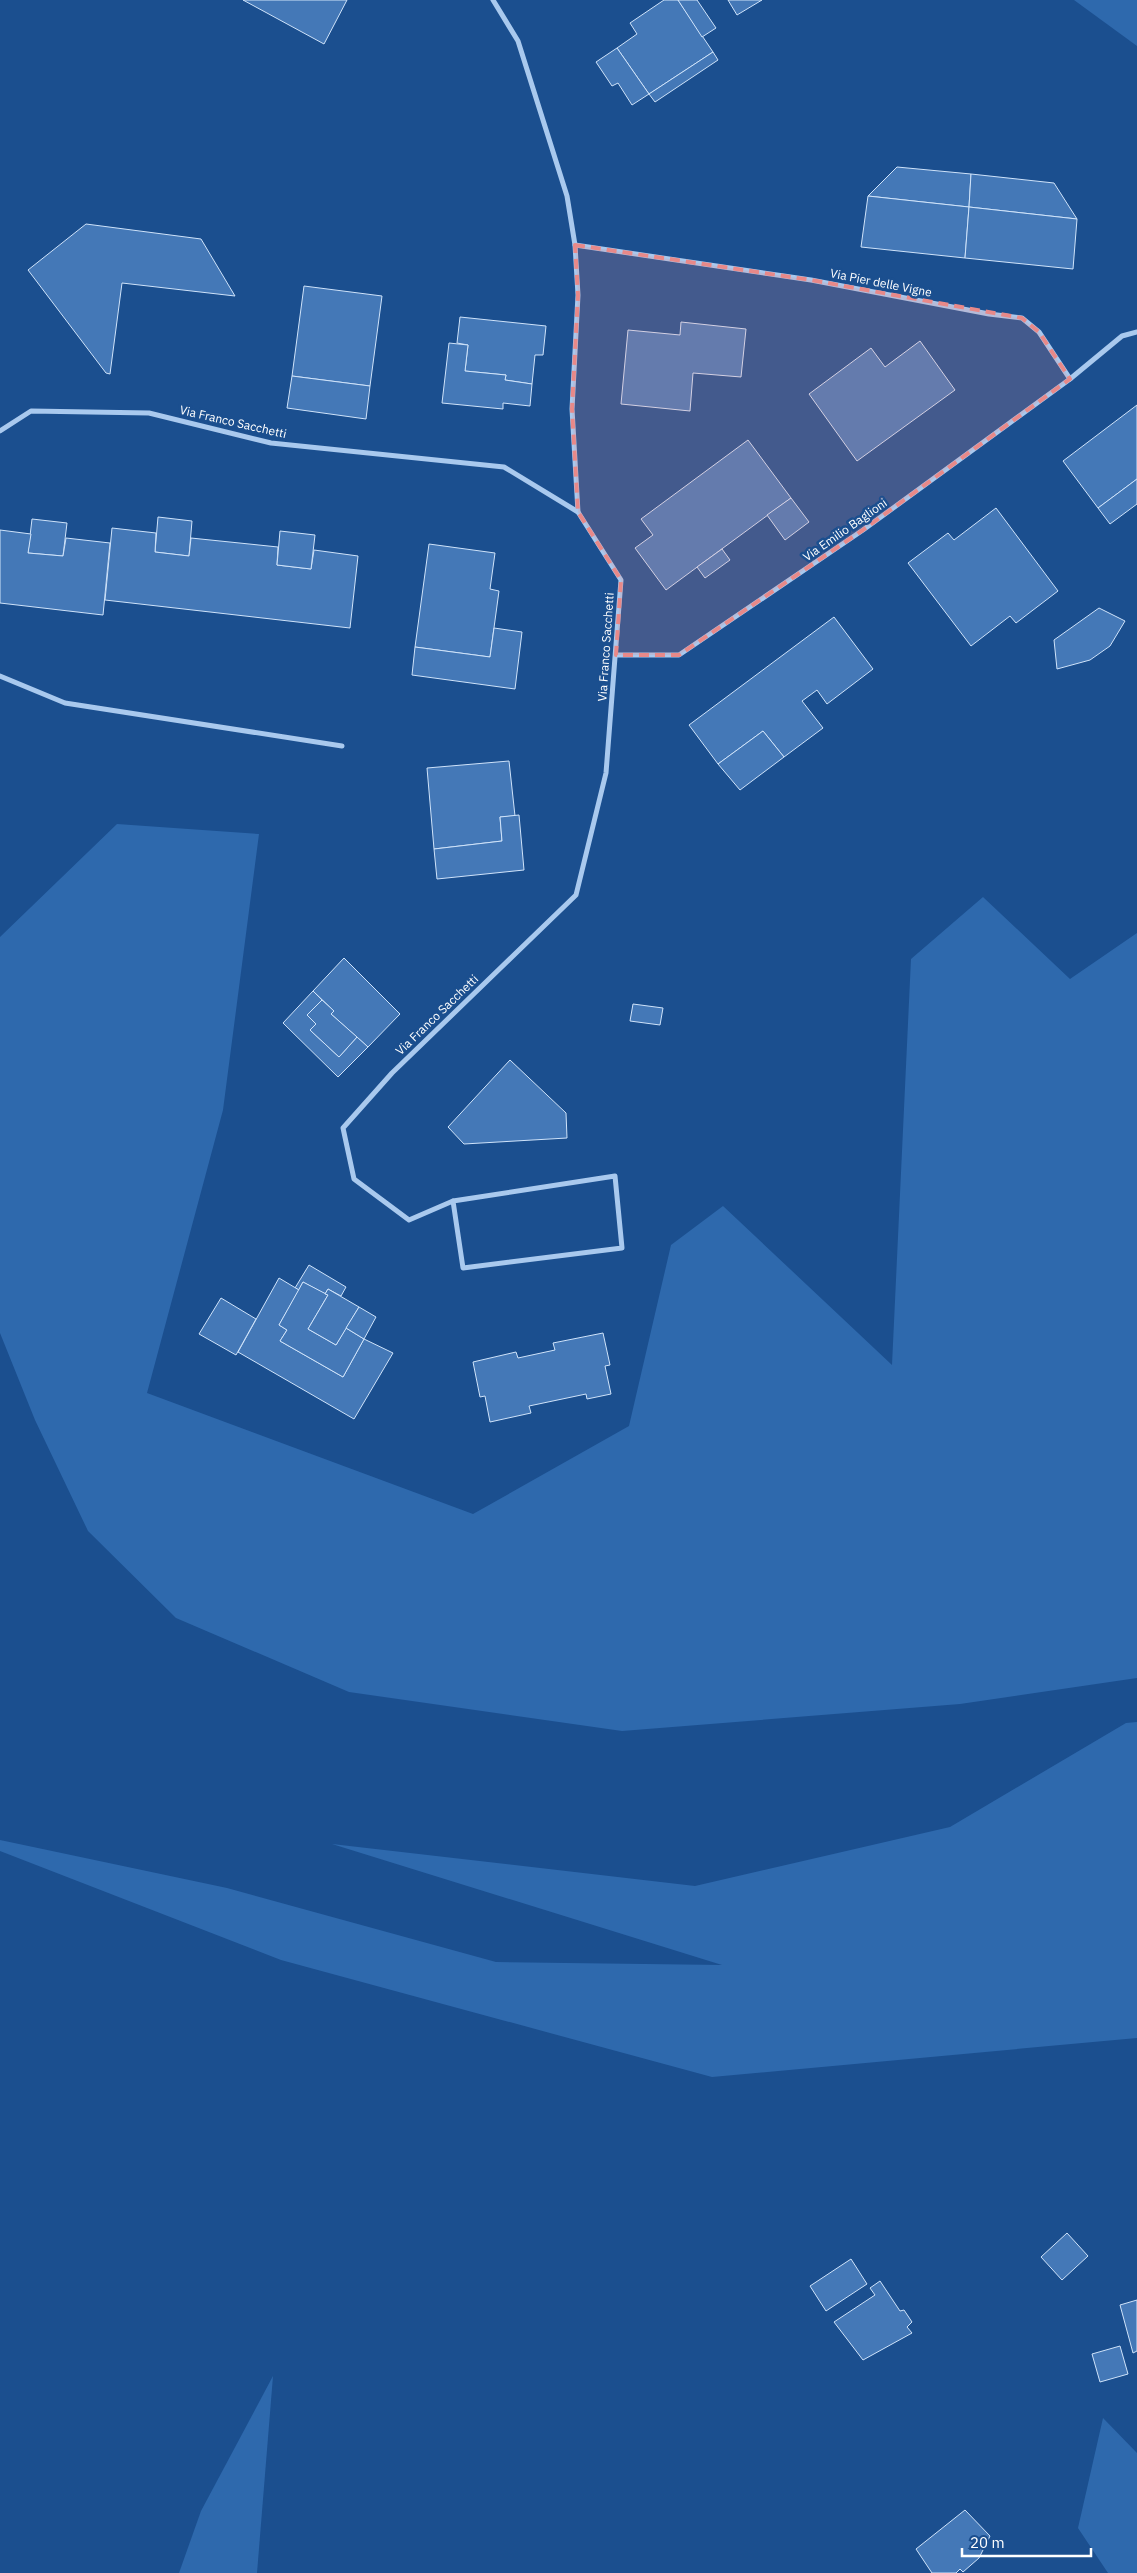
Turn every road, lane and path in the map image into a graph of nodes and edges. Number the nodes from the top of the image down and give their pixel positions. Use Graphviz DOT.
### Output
graph roads {
  1 [pos="493,0"];
  2 [pos="575,245"];
  3 [pos="1137,332"];
  4 [pos="1070,379"];
  5 [pos="0,431"];
  6 [pos="578,512"];
  7 [pos="616,655"];
  8 [pos="0,676"];
  9 [pos="342,746"];
  10 [pos="452,1201"];
  1 -- 2 [label="street"];
  2 -- 4 [label="street, Via Pier delle Vigne"];
  2 -- 6 [label="street"];
  3 -- 4 [label="street"];
  4 -- 7 [label="street, Via Emilio Baglioni"];
  5 -- 6 [label="street, Via Franco Sacchetti"];
  6 -- 7 [label="street, Via Franco Sacchetti"];
  7 -- 10 [label="street, Via Franco Sacchetti"];
  8 -- 9 [label="street"];
  10 -- 10 [label="street, Via Franco Sacchetti"];
}
